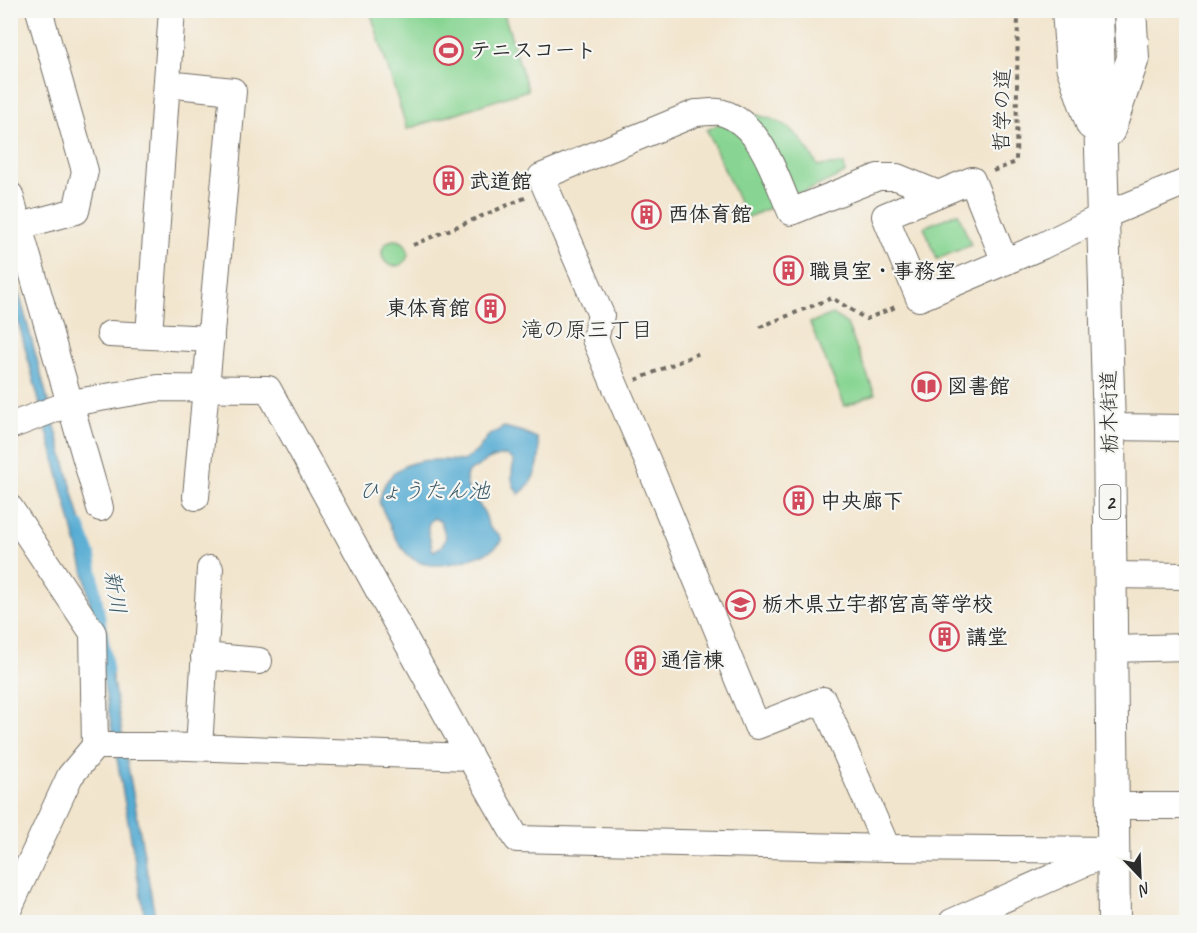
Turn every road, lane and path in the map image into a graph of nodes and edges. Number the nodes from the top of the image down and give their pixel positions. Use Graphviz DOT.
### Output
graph roads {
  1 [pos="39,10"];
  2 [pos="172,10"];
  3 [pos="1018,10"];
  4 [pos="1068,10"];
  5 [pos="1097,10"];
  6 [pos="1130,10"];
  7 [pos="167,84"];
  8 [pos="1101,153"];
  9 [pos="972,180"];
  10 [pos="1186,182"];
  11 [pos="547,188"];
  12 [pos="938,194"];
  13 [pos="10,195"];
  14 [pos="1103,216"];
  15 [pos="20,225"];
  16 [pos="412,245"];
  17 [pos="1005,262"];
  18 [pos="919,298"];
  19 [pos="760,327"];
  20 [pos="111,334"];
  21 [pos="149,335"];
  22 [pos="211,339"];
  23 [pos="702,352"];
  24 [pos="206,388"];
  25 [pos="616,389"];
  26 [pos="54,409"];
  27 [pos="10,426"];
  28 [pos="1109,427"];
  29 [pos="1186,428"];
  30 [pos="196,497"];
  31 [pos="10,508"];
  32 [pos="100,508"];
  33 [pos="210,569"];
  34 [pos="1111,575"];
  35 [pos="1186,576"];
  36 [pos="1186,647"];
  37 [pos="1112,649"];
  38 [pos="204,656"];
  39 [pos="259,661"];
  40 [pos="113,746"];
  41 [pos="199,747"];
  42 [pos="470,757"];
  43 [pos="1113,806"];
  44 [pos="1186,806"];
  45 [pos="887,848"];
  46 [pos="1114,850"];
  47 [pos="11,906"];
  48 [pos="952,922"];
  49 [pos="1114,922"];
  1 -- 15 [label="street"];
  2 -- 7 [label="street"];
  3 -- 9 [label="path, 哲学の道"];
  4 -- 8 [label="main road"];
  5 -- 8 [label="main road, 栃木街道 / 2"];
  6 -- 8 [label="main road"];
  7 -- 21 [label="street"];
  7 -- 22 [label="street"];
  8 -- 14 [label="main road, 栃木街道 / 2"];
  9 -- 12 [label="street"];
  9 -- 17 [label="street"];
  10 -- 14 [label="street"];
  11 -- 12 [label="street"];
  11 -- 16 [label="path"];
  11 -- 25 [label="street"];
  12 -- 18 [label="street"];
  13 -- 15 [label="street"];
  14 -- 17 [label="street"];
  14 -- 28 [label="main road, 栃木街道 / 2"];
  15 -- 26 [label="street"];
  17 -- 18 [label="street"];
  18 -- 19 [label="path"];
  20 -- 21 [label="street"];
  21 -- 22 [label="street"];
  22 -- 24 [label="street"];
  23 -- 25 [label="path"];
  24 -- 26 [label="street"];
  24 -- 30 [label="street"];
  24 -- 42 [label="street"];
  25 -- 45 [label="street"];
  26 -- 27 [label="street"];
  26 -- 32 [label="street"];
  28 -- 29 [label="street"];
  28 -- 34 [label="main road, 栃木街道 / 2"];
  31 -- 40 [label="street"];
  33 -- 38 [label="street"];
  34 -- 35 [label="street"];
  34 -- 37 [label="main road, 栃木街道 / 2"];
  36 -- 37 [label="street"];
  37 -- 43 [label="main road, 栃木街道 / 2"];
  38 -- 39 [label="street"];
  38 -- 41 [label="street"];
  40 -- 41 [label="street"];
  40 -- 47 [label="street"];
  41 -- 42 [label="street"];
  42 -- 45 [label="street"];
  43 -- 44 [label="street"];
  43 -- 46 [label="main road, 栃木街道 / 2"];
  45 -- 46 [label="street"];
  46 -- 48 [label="street"];
  46 -- 49 [label="main road, 栃木街道 / 2"];
}
